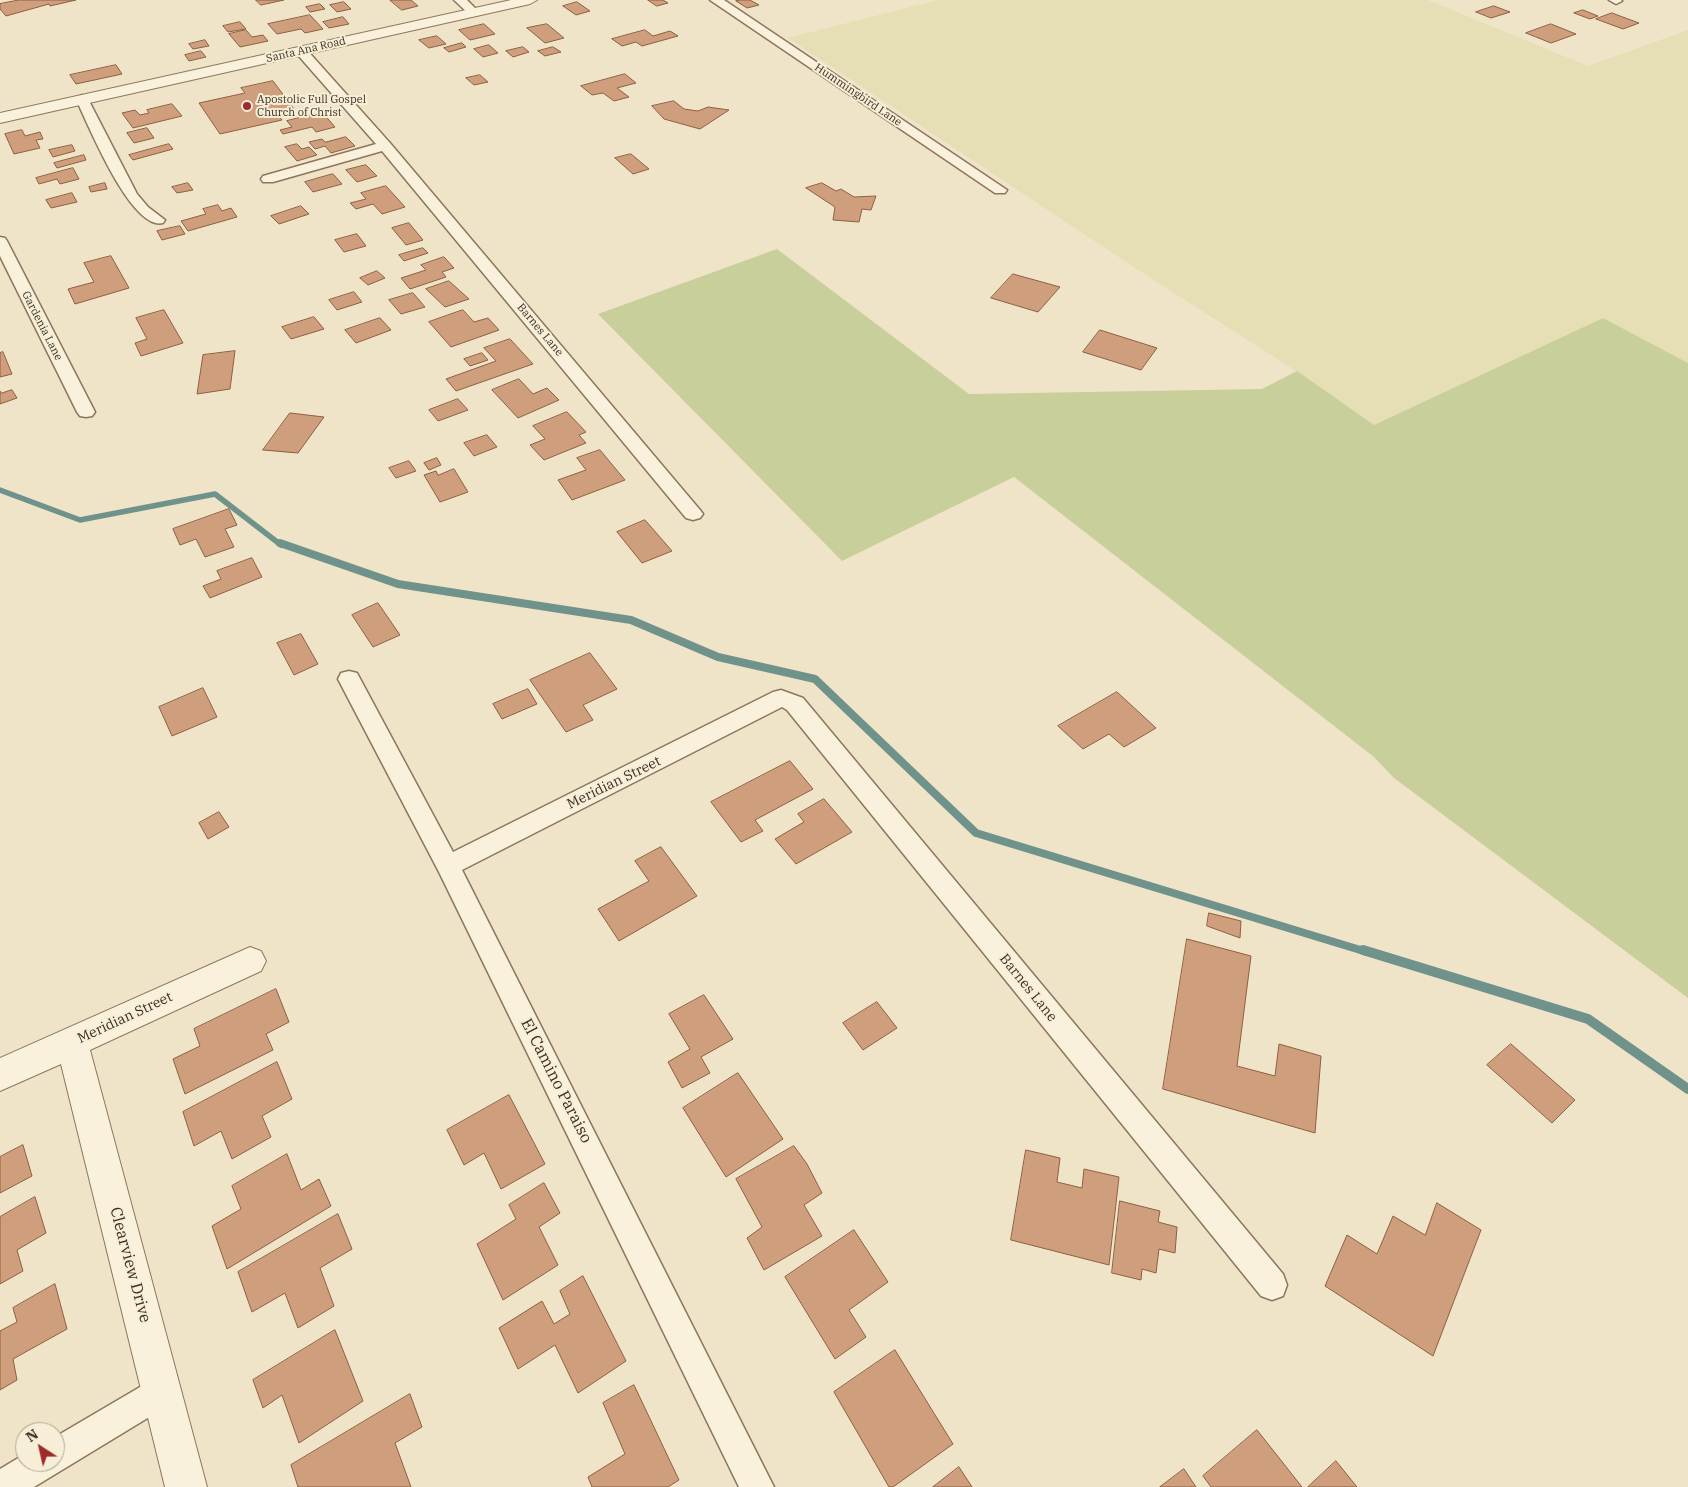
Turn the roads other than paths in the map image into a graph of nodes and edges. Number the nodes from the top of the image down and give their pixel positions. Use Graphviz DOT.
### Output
graph roads {
  1 [pos="460,0"];
  2 [pos="530,0"];
  3 [pos="716,0"];
  4 [pos="473,12"];
  5 [pos="301,51"];
  6 [pos="82,99"];
  7 [pos="0,118"];
  8 [pos="386,146"];
  9 [pos="268,179"];
  10 [pos="1000,190"];
  11 [pos="158,220"];
  12 [pos="0,241"];
  13 [pos="86,412"];
  14 [pos="693,514"];
  15 [pos="349,678"];
  16 [pos="780,700"];
  17 [pos="448,866"];
  18 [pos="250,961"];
  19 [pos="72,1043"];
  20 [pos="0,1075"];
  21 [pos="1272,1285"];
  22 [pos="163,1391"];
  23 [pos="65,1450"];
  24 [pos="27,1472"];
  25 [pos="2,1487"];
  26 [pos="186,1487"];
  27 [pos="757,1487"];
  1 -- 4 [label="street"];
  2 -- 4 [label="street, Santa Ana Road"];
  3 -- 10 [label="street, Hummingbird Lane"];
  4 -- 5 [label="street, Santa Ana Road"];
  5 -- 6 [label="street, Santa Ana Road"];
  5 -- 8 [label="street, Barnes Lane"];
  6 -- 7 [label="street, Santa Ana Road"];
  6 -- 11 [label="street"];
  8 -- 9 [label="street"];
  8 -- 14 [label="street, Barnes Lane"];
  12 -- 13 [label="street, Gardenia Lane"];
  15 -- 17 [label="street, El Camino Paraiso"];
  16 -- 17 [label="street, Meridian Street"];
  16 -- 21 [label="street, Barnes Lane"];
  17 -- 27 [label="street, El Camino Paraiso"];
  18 -- 19 [label="street, Meridian Street"];
  19 -- 20 [label="street, Meridian Street"];
  19 -- 22 [label="street, Clearview Drive"];
  22 -- 23 [label="street"];
  22 -- 26 [label="street, Clearview Drive"];
  24 -- 25 [label="street"];
}
